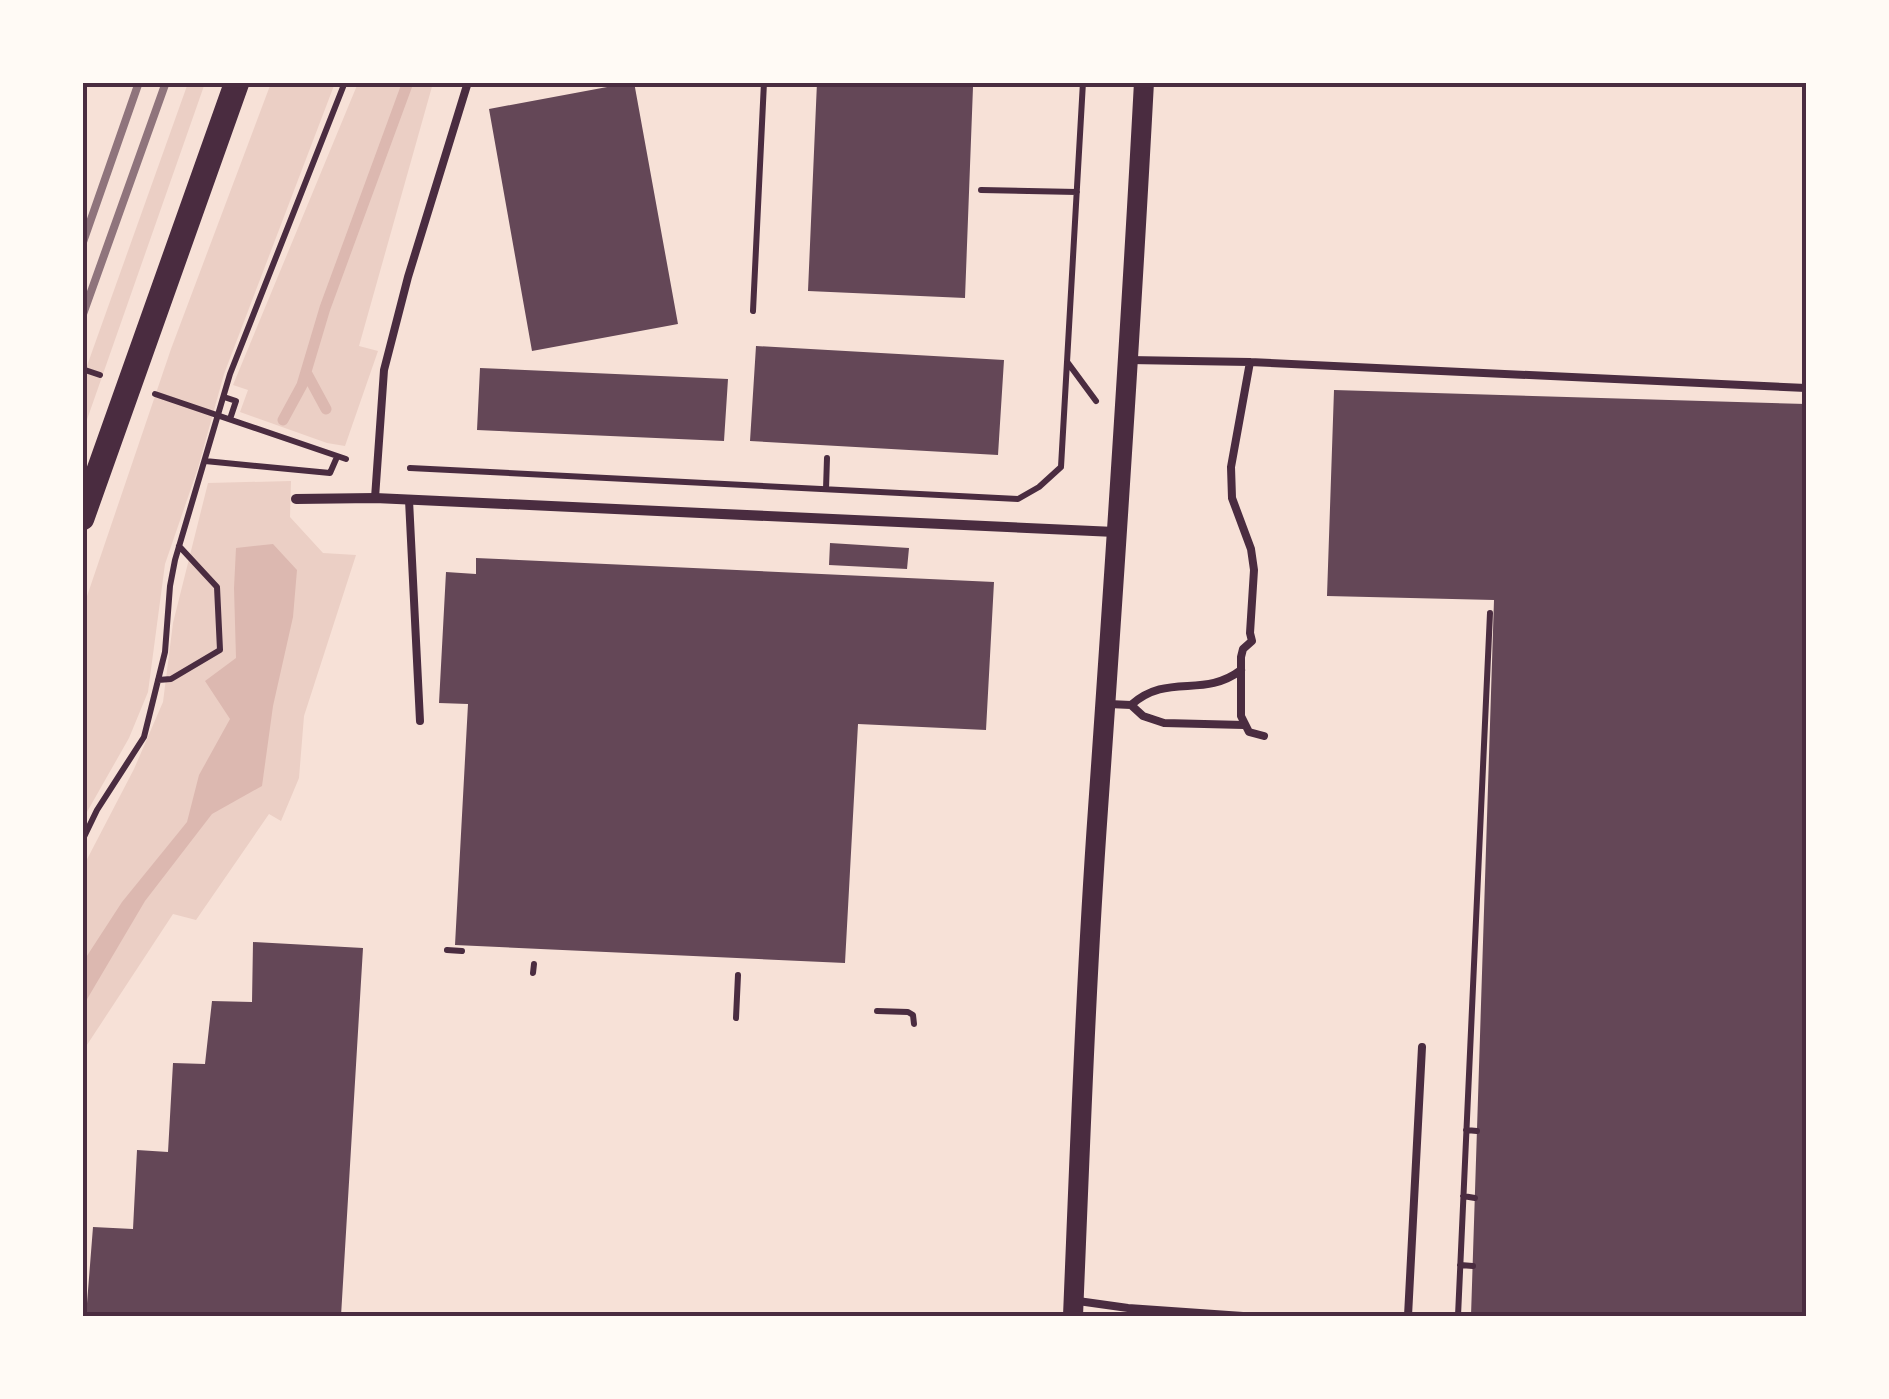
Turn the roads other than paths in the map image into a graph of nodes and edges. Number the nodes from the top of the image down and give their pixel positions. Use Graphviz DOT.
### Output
graph roads {
  1 [pos="238,82"];
  2 [pos="468,82"];
  3 [pos="1144,82"];
  4 [pos="1129,360"];
  5 [pos="1250,362"];
  6 [pos="1806,388"];
  7 [pos="375,498"];
  8 [pos="296,499"];
  9 [pos="409,500"];
  10 [pos="82,518"];
  11 [pos="1115,532"];
  12 [pos="1240,670"];
  13 [pos="1106,704"];
  14 [pos="1131,705"];
  15 [pos="420,722"];
  16 [pos="1244,725"];
  17 [pos="1264,736"];
  18 [pos="1422,1047"];
  19 [pos="1073,1308"];
  20 [pos="1242,1316"];
  21 [pos="1408,1316"];
  1 -- 10 [label="main road"];
  2 -- 7 [label="lane"];
  3 -- 4 [label="main road"];
  4 -- 5 [label="lane"];
  4 -- 11 [label="main road"];
  5 -- 6 [label="lane"];
  5 -- 12 [label="lane"];
  7 -- 8 [label="street"];
  7 -- 9 [label="street"];
  9 -- 11 [label="street"];
  9 -- 15 [label="lane"];
  11 -- 13 [label="main road"];
  12 -- 14 [label="lane"];
  12 -- 16 [label="lane"];
  13 -- 14 [label="lane"];
  13 -- 19 [label="main road"];
  14 -- 16 [label="lane"];
  16 -- 17 [label="lane"];
  18 -- 21 [label="lane"];
  19 -- 20 [label="lane"];
}
